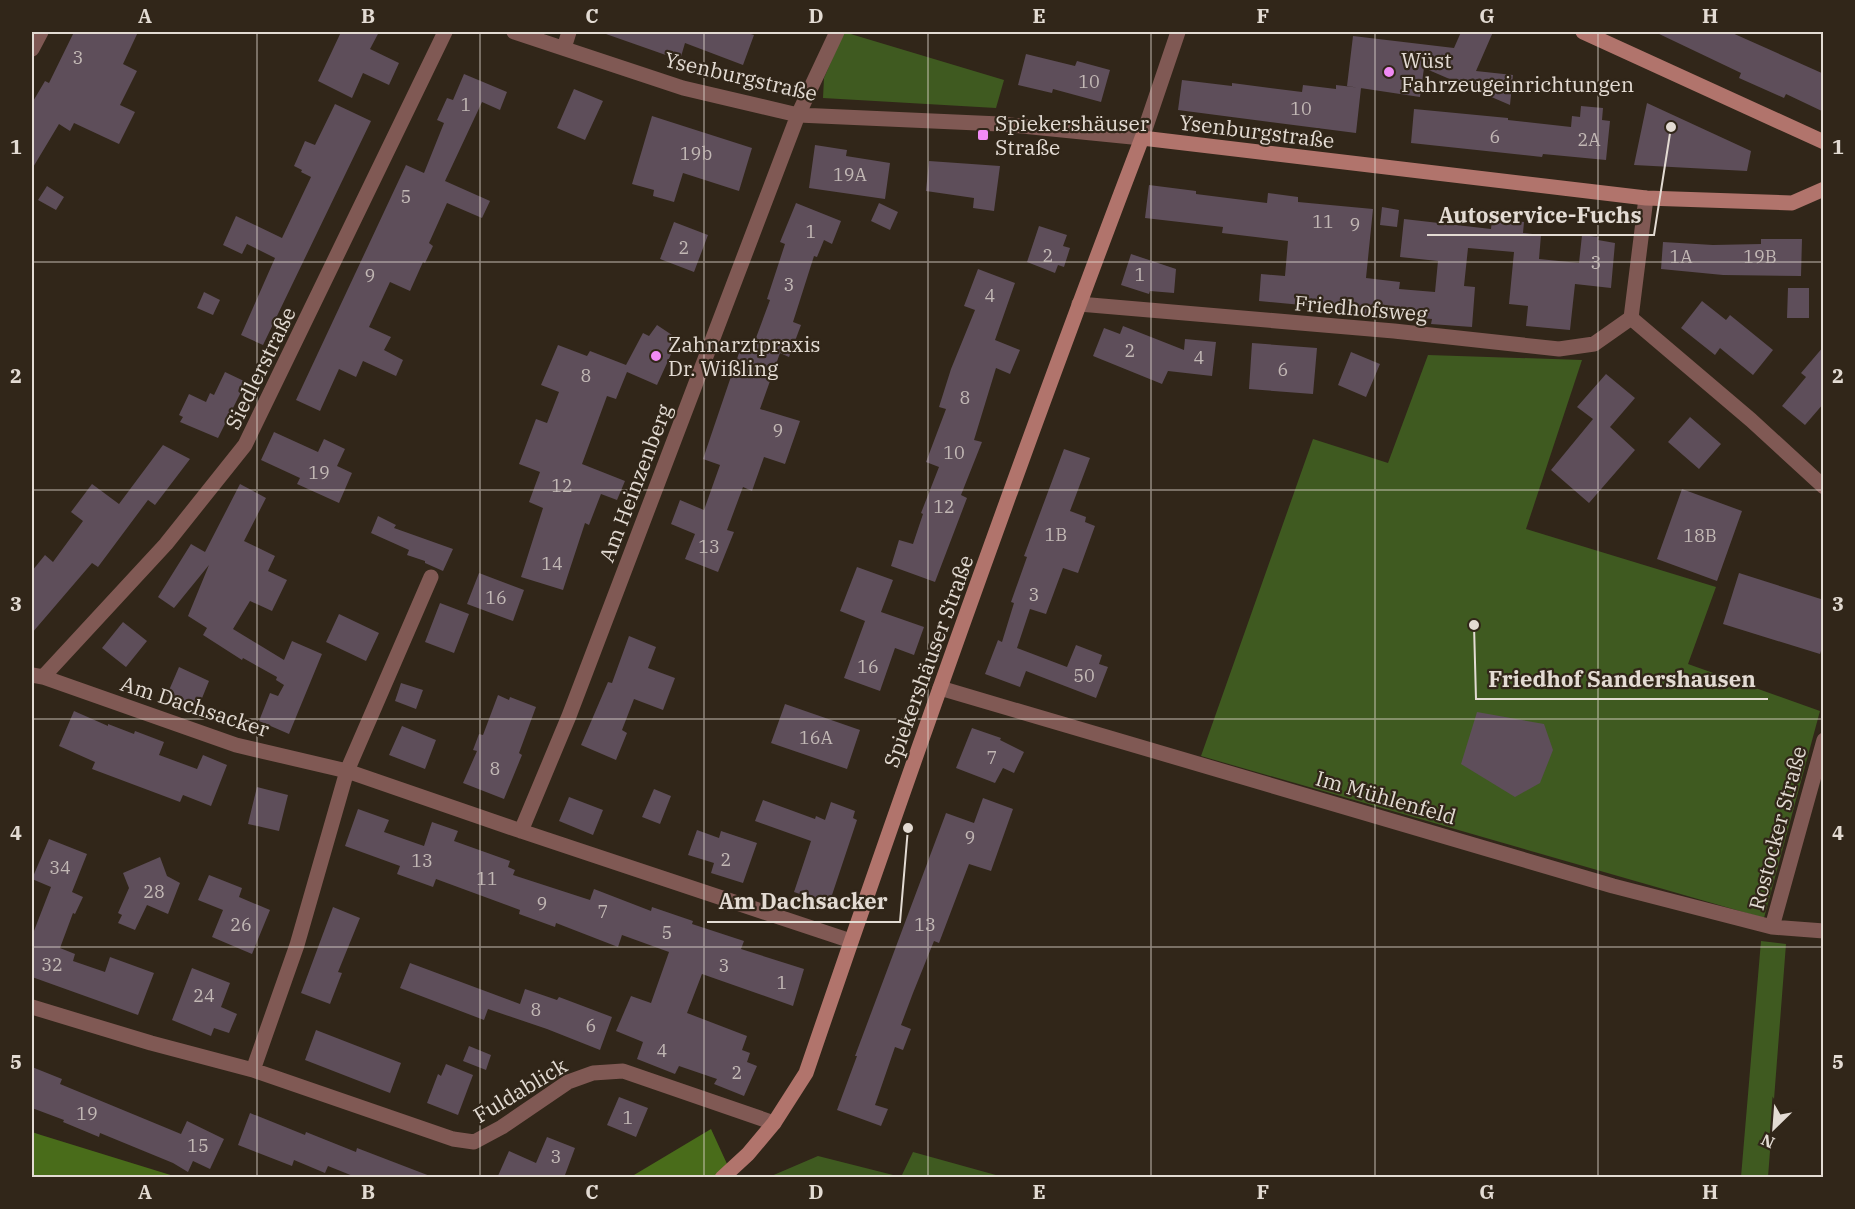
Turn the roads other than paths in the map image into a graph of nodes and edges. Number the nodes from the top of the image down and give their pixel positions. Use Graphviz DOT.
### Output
graph roads {
  1 [pos="41,32"];
  2 [pos="445,32"];
  3 [pos="514,32"];
  4 [pos="569,32"];
  5 [pos="837,32"];
  6 [pos="1178,32"];
  7 [pos="1583,32"];
  8 [pos="564,48"];
  9 [pos="32,49"];
  10 [pos="798,115"];
  11 [pos="1142,138"];
  12 [pos="1824,142"];
  13 [pos="1824,189"];
  14 [pos="1646,198"];
  15 [pos="1079,304"];
  16 [pos="1631,318"];
  17 [pos="1824,488"];
  18 [pos="431,577"];
  19 [pos="37,676"];
  20 [pos="940,688"];
  21 [pos="1824,740"];
  22 [pos="347,771"];
  23 [pos="521,831"];
  24 [pos="1772,927"];
  25 [pos="1824,931"];
  26 [pos="851,941"];
  27 [pos="32,1007"];
  28 [pos="254,1070"];
  29 [pos="774,1123"];
  30 [pos="722,1178"];
  1 -- 9 [label="street"];
  2 -- 19 [label="street, Siedlerstraße"];
  3 -- 8 [label="street, Ysenburgstraße"];
  4 -- 8 [label="street"];
  5 -- 10 [label="street, Am Heinzenberg"];
  6 -- 11 [label="street"];
  7 -- 12 [label="street"];
  8 -- 10 [label="street, Ysenburgstraße"];
  10 -- 11 [label="street, Ysenburgstraße"];
  10 -- 23 [label="street, Am Heinzenberg"];
  11 -- 14 [label="street, Ysenburgstraße"];
  11 -- 15 [label="street, Spiekershäuser Straße"];
  13 -- 14 [label="street, Ysenburgstraße"];
  14 -- 16 [label="street"];
  15 -- 16 [label="street, Friedhofsweg"];
  15 -- 20 [label="street, Spiekershäuser Straße"];
  16 -- 17 [label="street"];
  18 -- 22 [label="street"];
  19 -- 22 [label="street, Am Dachsacker"];
  20 -- 24 [label="street, Im Mühlenfeld"];
  20 -- 26 [label="street, Spiekershäuser Straße"];
  21 -- 24 [label="street, Rostocker Straße"];
  22 -- 23 [label="street, Am Dachsacker"];
  22 -- 28 [label="street"];
  23 -- 26 [label="street, Am Dachsacker"];
  24 -- 25 [label="street, Im Mühlenfeld"];
  26 -- 29 [label="street, Spiekershäuser Straße"];
  27 -- 28 [label="street, Fuldablick"];
  28 -- 29 [label="street, Fuldablick"];
  29 -- 30 [label="street, Spiekershäuser Straße"];
}
